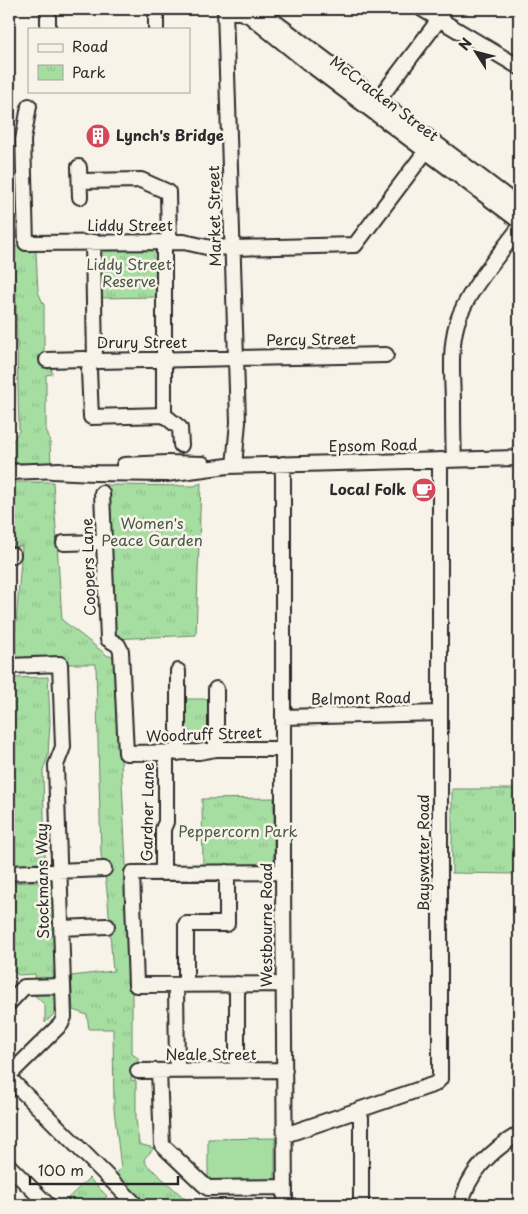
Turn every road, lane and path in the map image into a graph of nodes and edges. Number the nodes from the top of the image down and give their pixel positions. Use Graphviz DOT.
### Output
graph roads {
  1 [pos="48,9"];
  2 [pos="156,9"];
  3 [pos="258,9"];
  4 [pos="422,9"];
  5 [pos="225,10"];
  6 [pos="442,14"];
  7 [pos="48,28"];
  8 [pos="156,28"];
  9 [pos="311,57"];
  10 [pos="519,67"];
  11 [pos="375,105"];
  12 [pos="29,106"];
  13 [pos="430,146"];
  14 [pos="79,166"];
  15 [pos="80,181"];
  16 [pos="80,197"];
  17 [pos="519,206"];
  18 [pos="519,221"];
  19 [pos="519,228"];
  20 [pos="93,242"];
  21 [pos="166,242"];
  22 [pos="233,248"];
  23 [pos="386,355"];
  24 [pos="236,358"];
  25 [pos="165,359"];
  26 [pos="47,360"];
  27 [pos="93,361"];
  28 [pos="164,415"];
  29 [pos="181,445"];
  30 [pos="519,458"];
  31 [pos="440,460"];
  32 [pos="454,460"];
  33 [pos="283,464"];
  34 [pos="236,466"];
  35 [pos="9,472"];
  36 [pos="102,493"];
  37 [pos="104,542"];
  38 [pos="64,543"];
  39 [pos="108,640"];
  40 [pos="9,666"];
  41 [pos="178,671"];
  42 [pos="216,688"];
  43 [pos="440,713"];
  44 [pos="283,717"];
  45 [pos="216,749"];
  46 [pos="283,749"];
  47 [pos="172,753"];
  48 [pos="104,869"];
  49 [pos="59,871"];
  50 [pos="163,872"];
  51 [pos="227,872"];
  52 [pos="283,872"];
  53 [pos="9,874"];
  54 [pos="107,926"];
  55 [pos="61,928"];
  56 [pos="237,984"];
  57 [pos="284,984"];
  58 [pos="181,985"];
  59 [pos="63,986"];
  60 [pos="9,1003"];
  61 [pos="237,1070"];
  62 [pos="285,1070"];
  63 [pos="138,1071"];
  64 [pos="159,1071"];
  65 [pos="177,1071"];
  66 [pos="9,1077"];
  67 [pos="358,1110"];
  68 [pos="519,1134"];
  69 [pos="285,1135"];
  70 [pos="9,1166"];
  71 [pos="285,1188"];
  72 [pos="48,1205"];
  73 [pos="136,1205"];
  74 [pos="285,1205"];
  75 [pos="361,1205"];
  76 [pos="461,1205"];
  1 -- 7 [label="street"];
  2 -- 8 [label="street"];
  3 -- 9 [label="street, McCracken Street"];
  4 -- 6 [label="street"];
  5 -- 9 [label="street, McCracken Street"];
  5 -- 22 [label="street, Market Street"];
  6 -- 10 [label="street"];
  6 -- 11 [label="street"];
  9 -- 11 [label="street, McCracken Street"];
  11 -- 13 [label="street, McCracken Street"];
  12 -- 20 [label="street, Liddy Street"];
  13 -- 17 [label="street, McCracken Street"];
  13 -- 18 [label="street, McCracken Street"];
  13 -- 22 [label="street, Liddy Street"];
  14 -- 15 [label="street"];
  15 -- 16 [label="street"];
  15 -- 21 [label="street"];
  19 -- 32 [label="street"];
  20 -- 21 [label="street, Liddy Street"];
  20 -- 27 [label="street"];
  21 -- 22 [label="street, Liddy Street"];
  21 -- 25 [label="street"];
  22 -- 24 [label="street, Market Street"];
  23 -- 24 [label="street, Percy Street"];
  24 -- 25 [label="street, Drury Street"];
  24 -- 34 [label="street, Market Street"];
  25 -- 27 [label="street, Drury Street"];
  25 -- 28 [label="street"];
  26 -- 27 [label="street, Drury Street"];
  27 -- 28 [label="street"];
  28 -- 29 [label="street"];
  30 -- 32 [label="street, Epsom Road"];
  31 -- 32 [label="street, Epsom Road"];
  31 -- 33 [label="street, Epsom Road"];
  31 -- 43 [label="street, Bayswater Road"];
  33 -- 34 [label="street, Epsom Road"];
  33 -- 44 [label="street, Westbourne Road"];
  34 -- 35 [label="street, Epsom Road"];
  36 -- 37 [label="street, Coopers Lane"];
  37 -- 38 [label="street"];
  37 -- 39 [label="street, Coopers Lane"];
  39 -- 47 [label="street, Woodruff Street"];
  40 -- 49 [label="street, Stockmans Way"];
  41 -- 47 [label="street, Gardner Lane"];
  42 -- 45 [label="street"];
  43 -- 44 [label="street, Belmont Road"];
  43 -- 67 [label="street, Bayswater Road"];
  44 -- 46 [label="street, Westbourne Road"];
  45 -- 46 [label="street, Woodruff Street"];
  45 -- 47 [label="street, Woodruff Street"];
  46 -- 52 [label="street, Westbourne Road"];
  47 -- 50 [label="street, Gardner Lane"];
  48 -- 49 [label="street"];
  49 -- 53 [label="street"];
  49 -- 55 [label="street, Stockmans Way"];
  50 -- 51 [label="street"];
  50 -- 58 [label="street"];
  51 -- 52 [label="street"];
  51 -- 58 [label="street"];
  52 -- 57 [label="street, Westbourne Road"];
  54 -- 55 [label="street"];
  55 -- 59 [label="street, Stockmans Way"];
  56 -- 57 [label="street"];
  56 -- 58 [label="street"];
  56 -- 61 [label="street"];
  57 -- 62 [label="street, Westbourne Road"];
  58 -- 65 [label="street"];
  59 -- 60 [label="street"];
  59 -- 66 [label="street, Stockmans Way"];
  61 -- 62 [label="street, Neale Street"];
  61 -- 65 [label="street, Neale Street"];
  62 -- 69 [label="street, Westbourne Road"];
  63 -- 64 [label="street, Neale Street"];
  64 -- 65 [label="street, Neale Street"];
  64 -- 71 [label="street"];
  66 -- 73 [label="street"];
  67 -- 69 [label="street, Bayswater Road"];
  67 -- 75 [label="street"];
  68 -- 76 [label="street"];
  69 -- 71 [label="street, Westbourne Road"];
  70 -- 72 [label="street"];
  71 -- 74 [label="street, Westbourne Road"];
}
